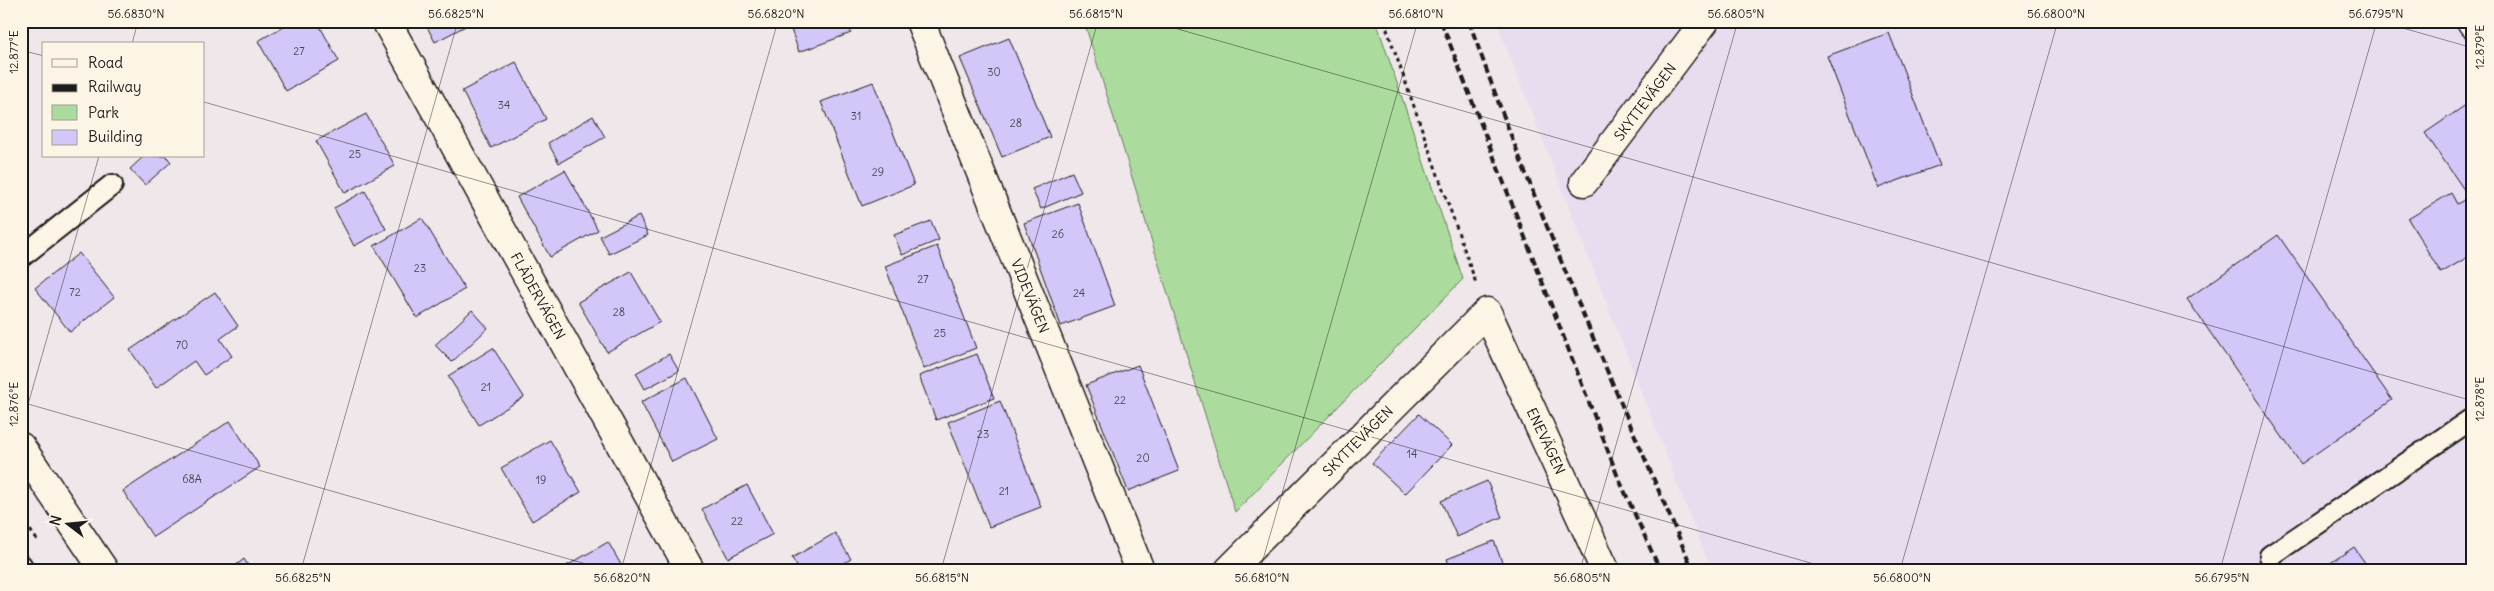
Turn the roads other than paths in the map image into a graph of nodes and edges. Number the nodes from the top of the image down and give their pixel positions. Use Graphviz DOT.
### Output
graph roads {
  1 [pos="386,21"];
  2 [pos="920,21"];
  3 [pos="1705,21"];
  4 [pos="1584,182"];
  5 [pos="112,184"];
  6 [pos="21,257"];
  7 [pos="1487,312"];
  8 [pos="2473,418"];
  9 [pos="21,448"];
  10 [pos="2270,556"];
  11 [pos="21,565"];
  12 [pos="24,570"];
  13 [pos="104,570"];
  14 [pos="690,570"];
  15 [pos="1140,570"];
  16 [pos="1228,570"];
  17 [pos="1605,570"];
  1 -- 14 [label="street, FLÄDERVÄGEN"];
  2 -- 15 [label="street, VIDEVÄGEN"];
  3 -- 4 [label="street, SKYTTEVÄGEN"];
  5 -- 6 [label="lane"];
  7 -- 16 [label="street, SKYTTEVÄGEN"];
  7 -- 17 [label="street, ENEVÄGEN"];
  8 -- 10 [label="lane"];
  9 -- 13 [label="street"];
  11 -- 12 [label="lane"];
}
